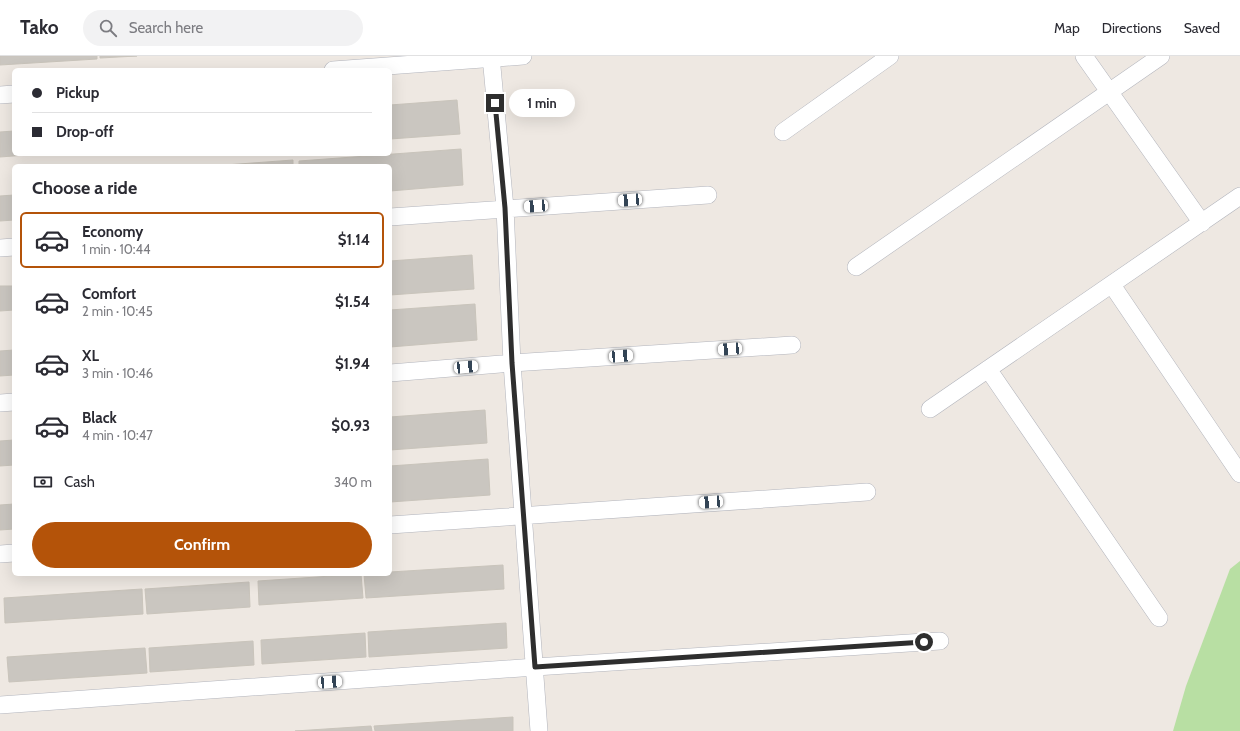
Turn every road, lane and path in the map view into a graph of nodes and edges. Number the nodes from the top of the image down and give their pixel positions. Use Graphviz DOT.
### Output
graph roads {
  1 [pos="523,56"];
  2 [pos="890,56"];
  3 [pos="1084,56"];
  4 [pos="1161,56"];
  5 [pos="491,57"];
  6 [pos="357,68"];
  7 [pos="1109,92"];
  8 [pos="12,94"];
  9 [pos="0,95"];
  10 [pos="783,132"];
  11 [pos="708,195"];
  12 [pos="1238,201"];
  13 [pos="505,208"];
  14 [pos="392,217"];
  15 [pos="1202,223"];
  16 [pos="12,247"];
  17 [pos="0,248"];
  18 [pos="856,267"];
  19 [pos="1112,285"];
  20 [pos="792,345"];
  21 [pos="512,363"];
  22 [pos="988,369"];
  23 [pos="392,373"];
  24 [pos="12,402"];
  25 [pos="0,403"];
  26 [pos="930,410"];
  27 [pos="1240,474"];
  28 [pos="867,492"];
  29 [pos="524,514"];
  30 [pos="392,524"];
  31 [pos="12,552"];
  32 [pos="0,554"];
  33 [pos="1159,618"];
  34 [pos="940,641"];
  35 [pos="535,667"];
  36 [pos="0,705"];
  37 [pos="540,731"];
  1 -- 5 [label="street"];
  2 -- 10 [label="street"];
  3 -- 7 [label="street"];
  4 -- 7 [label="street"];
  5 -- 6 [label="street"];
  5 -- 13 [label="street"];
  7 -- 15 [label="street"];
  7 -- 18 [label="street"];
  8 -- 9 [label="street"];
  11 -- 13 [label="street"];
  12 -- 15 [label="street"];
  13 -- 14 [label="street"];
  13 -- 21 [label="street"];
  15 -- 19 [label="street"];
  16 -- 17 [label="street"];
  19 -- 22 [label="street"];
  19 -- 27 [label="street"];
  20 -- 21 [label="street"];
  21 -- 23 [label="street"];
  21 -- 29 [label="street"];
  22 -- 26 [label="street"];
  22 -- 33 [label="street"];
  24 -- 25 [label="street"];
  28 -- 29 [label="street"];
  29 -- 30 [label="street"];
  29 -- 35 [label="street"];
  31 -- 32 [label="street"];
  34 -- 35 [label="street"];
  35 -- 36 [label="street"];
  35 -- 37 [label="street"];
}
